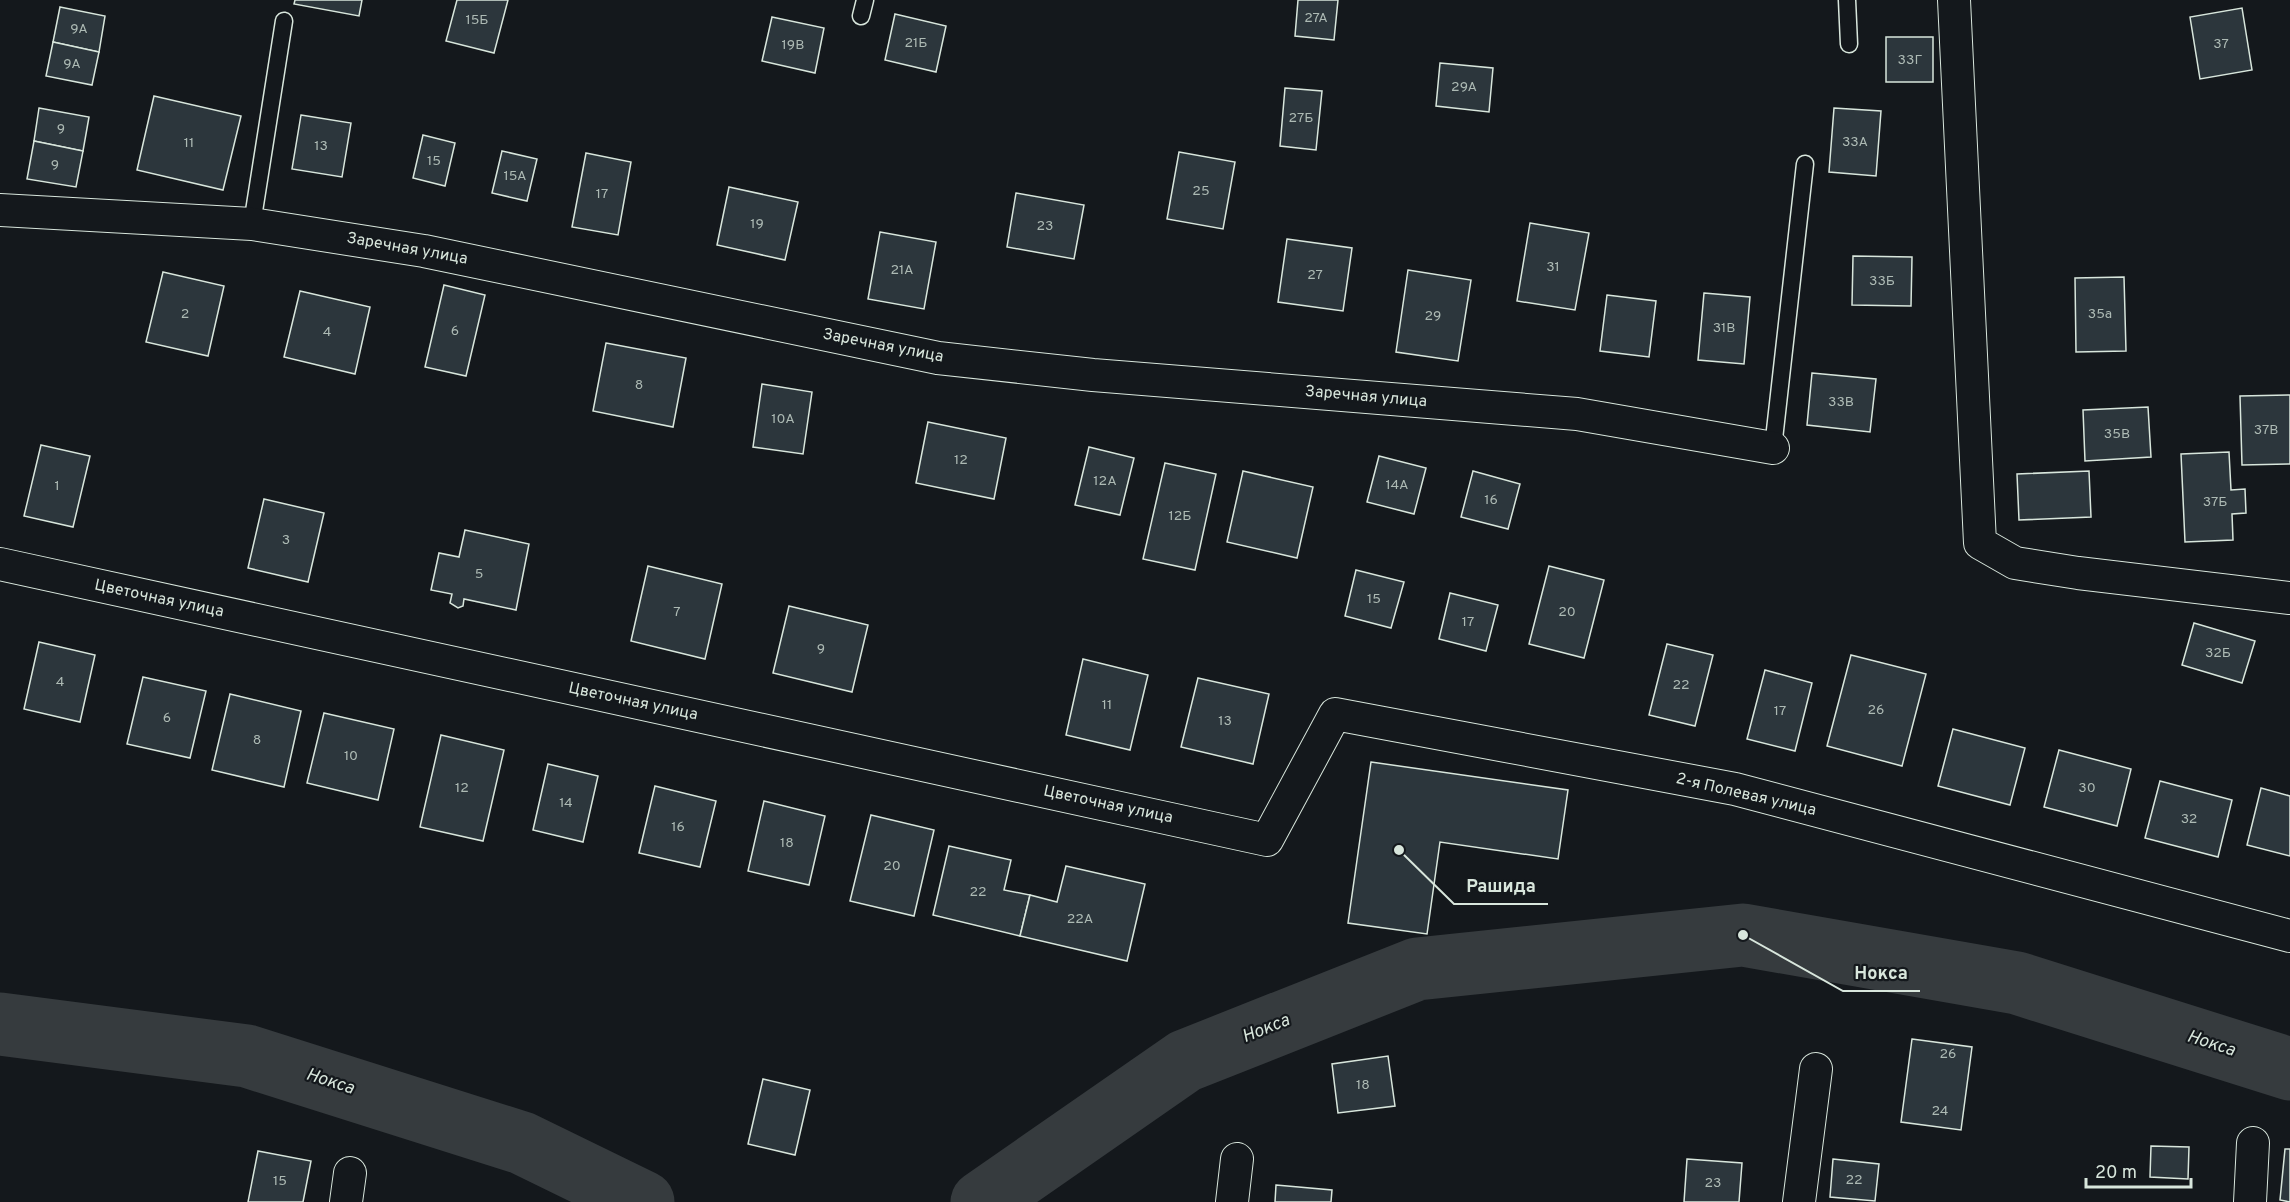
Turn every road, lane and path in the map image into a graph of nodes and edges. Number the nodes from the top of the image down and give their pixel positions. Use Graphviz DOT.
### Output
graph roads {
  1 [pos="1847,0"];
  2 [pos="1954,0"];
  3 [pos="284,21"];
  4 [pos="1849,44"];
  5 [pos="1805,165"];
  6 [pos="0,210"];
  7 [pos="252,224"];
  8 [pos="1773,448"];
  9 [pos="0,564"];
  10 [pos="2290,598"];
  11 [pos="1267,840"];
  12 [pos="2290,936"];
  13 [pos="1816,1069"];
  14 [pos="2253,1143"];
  15 [pos="1237,1159"];
  16 [pos="1232,1202"];
  17 [pos="1799,1202"];
  18 [pos="2250,1202"];
  1 -- 4 [label="lane"];
  2 -- 10 [label="street"];
  3 -- 7 [label="lane"];
  5 -- 8 [label="lane"];
  6 -- 7 [label="street, Заречная улица"];
  7 -- 8 [label="street, Заречная улица"];
  9 -- 11 [label="street, Цветочная улица"];
  11 -- 12 [label="street, 2-я Полевая улица"];
  13 -- 17 [label="street"];
  14 -- 18 [label="street"];
  15 -- 16 [label="street"];
}
